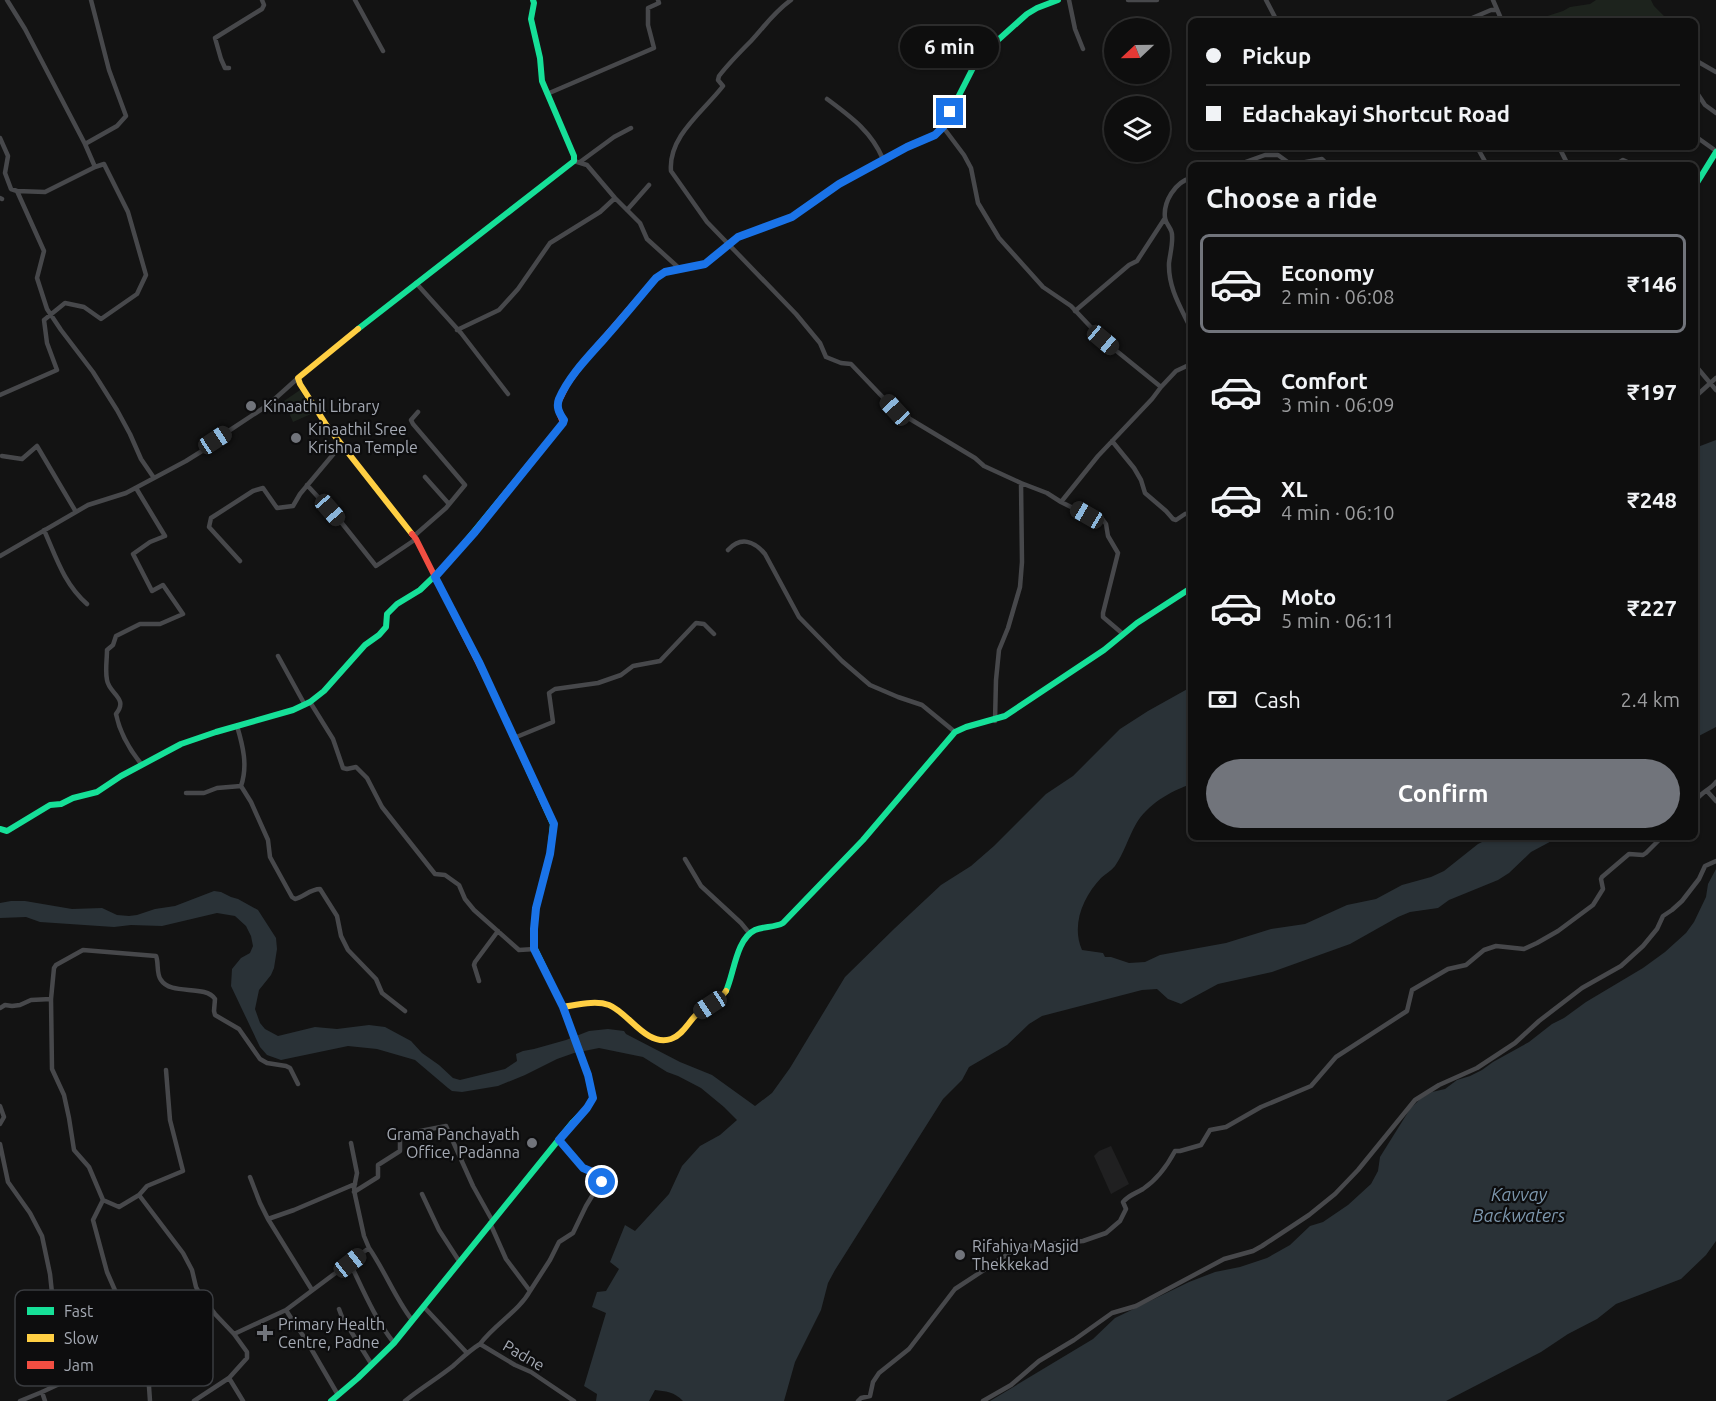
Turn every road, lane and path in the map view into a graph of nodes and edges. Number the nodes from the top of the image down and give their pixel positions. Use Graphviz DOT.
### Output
graph roads {
  1 [pos="7,0"];
  2 [pos="91,0"];
  3 [pos="262,0"];
  4 [pos="355,0"];
  5 [pos="533,0"];
  6 [pos="658,0"];
  7 [pos="791,0"];
  8 [pos="1058,0"];
  9 [pos="1069,0"];
  10 [pos="1128,0"];
  11 [pos="1157,0"];
  12 [pos="1266,0"];
  13 [pos="1493,0"];
  14 [pos="1497,10"];
  15 [pos="1275,18"];
  16 [pos="1471,18"];
  17 [pos="1501,18"];
  18 [pos="1083,49"];
  19 [pos="383,51"];
  20 [pos="1698,62"];
  21 [pos="229,68"];
  22 [pos="1716,72"];
  23 [pos="547,94"];
  24 [pos="1698,94"];
  25 [pos="827,99"];
  26 [pos="1716,113"];
  27 [pos="943,127"];
  28 [pos="631,128"];
  29 [pos="0,138"];
  30 [pos="1698,139"];
  31 [pos="85,144"];
  32 [pos="1716,154"];
  33 [pos="883,159"];
  34 [pos="577,162"];
  35 [pos="1247,162"];
  36 [pos="1287,162"];
  37 [pos="1306,162"];
  38 [pos="1325,162"];
  39 [pos="95,166"];
  40 [pos="1188,179"];
  41 [pos="1698,181"];
  42 [pos="649,185"];
  43 [pos="17,191"];
  44 [pos="615,198"];
  45 [pos="627,210"];
  46 [pos="1165,218"];
  47 [pos="728,245"];
  48 [pos="680,268"];
  49 [pos="416,283"];
  50 [pos="1075,311"];
  51 [pos="51,315"];
  52 [pos="1188,323"];
  53 [pos="458,330"];
  54 [pos="1188,365"];
  55 [pos="1698,370"];
  56 [pos="298,378"];
  57 [pos="1716,378"];
  58 [pos="1710,384"];
  59 [pos="1161,387"];
  60 [pos="1716,390"];
  61 [pos="508,394"];
  62 [pos="1698,394"];
  63 [pos="0,395"];
  64 [pos="418,412"];
  65 [pos="1112,441"];
  66 [pos="341,445"];
  67 [pos="0,449"];
  68 [pos="1,457"];
  69 [pos="425,477"];
  70 [pos="154,478"];
  71 [pos="1021,483"];
  72 [pos="307,485"];
  73 [pos="135,488"];
  74 [pos="1061,502"];
  75 [pos="449,504"];
  76 [pos="76,512"];
  77 [pos="1188,514"];
  78 [pos="44,530"];
  79 [pos="415,538"];
  80 [pos="728,550"];
  81 [pos="0,556"];
  82 [pos="240,561"];
  83 [pos="435,577"];
  84 [pos="1188,590"];
  85 [pos="87,604"];
  86 [pos="714,634"];
  87 [pos="1123,634"];
  88 [pos="278,656"];
  89 [pos="307,703"];
  90 [pos="995,721"];
  91 [pos="237,726"];
  92 [pos="955,732"];
  93 [pos="514,738"];
  94 [pos="141,765"];
  95 [pos="1716,782"];
  96 [pos="241,786"];
  97 [pos="1707,791"];
  98 [pos="186,793"];
  99 [pos="1698,798"];
  100 [pos="1716,801"];
  101 [pos="0,829"];
  102 [pos="1659,840"];
  103 [pos="685,859"];
  104 [pos="1716,861"];
  105 [pos="498,932"];
  106 [pos="750,934"];
  107 [pos="534,949"];
  108 [pos="479,981"];
  109 [pos="51,999"];
  110 [pos="563,1007"];
  111 [pos="0,1008"];
  112 [pos="405,1011"];
  113 [pos="166,1070"];
  114 [pos="297,1083"];
  115 [pos="0,1107"];
  116 [pos="0,1124"];
  117 [pos="559,1140"];
  118 [pos="351,1143"];
  119 [pos="0,1144"];
  120 [pos="250,1177"];
  121 [pos="355,1184"];
  122 [pos="354,1192"];
  123 [pos="422,1194"];
  124 [pos="139,1195"];
  125 [pos="103,1200"];
  126 [pos="268,1219"];
  127 [pos="491,1222"];
  128 [pos="369,1248"];
  129 [pos="459,1261"];
  130 [pos="350,1263"];
  131 [pos="52,1290"];
  132 [pos="115,1290"];
  133 [pos="198,1290"];
  134 [pos="312,1290"];
  135 [pos="530,1290"];
  136 [pos="424,1307"];
  137 [pos="339,1309"];
  138 [pos="286,1310"];
  139 [pos="213,1311"];
  140 [pos="412,1320"];
  141 [pos="234,1334"];
  142 [pos="394,1343"];
  143 [pos="480,1344"];
  144 [pos="467,1353"];
  145 [pos="372,1365"];
  146 [pos="229,1378"];
  147 [pos="55,1386"];
  148 [pos="149,1386"];
  149 [pos="42,1392"];
  150 [pos="338,1395"];
  151 [pos="20,1401"];
  152 [pos="45,1401"];
  153 [pos="150,1401"];
  154 [pos="194,1401"];
  155 [pos="243,1401"];
  156 [pos="331,1401"];
  157 [pos="405,1401"];
  158 [pos="574,1401"];
  159 [pos="858,1401"];
  160 [pos="983,1401"];
  1 -- 31 [label="street"];
  2 -- 31 [label="street"];
  3 -- 21 [label="street"];
  4 -- 19 [label="street"];
  5 -- 23 [label="main road"];
  6 -- 23 [label="street"];
  7 -- 47 [label="street"];
  8 -- 27 [label="main road"];
  9 -- 18 [label="street"];
  10 -- 11 [label="street"];
  12 -- 15 [label="street"];
  13 -- 14 [label="street"];
  14 -- 16 [label="street"];
  14 -- 17 [label="street"];
  20 -- 22 [label="street"];
  23 -- 34 [label="main road"];
  24 -- 26 [label="street"];
  25 -- 33 [label="street"];
  27 -- 33 [label="main road"];
  27 -- 50 [label="street"];
  28 -- 34 [label="street"];
  29 -- 43 [label="street"];
  30 -- 32 [label="street"];
  31 -- 39 [label="street"];
  32 -- 41 [label="main road"];
  33 -- 47 [label="main road"];
  34 -- 44 [label="street"];
  34 -- 49 [label="main road"];
  35 -- 36 [label="street"];
  37 -- 38 [label="street"];
  39 -- 43 [label="street"];
  39 -- 51 [label="street"];
  40 -- 46 [label="street"];
  42 -- 45 [label="street"];
  43 -- 51 [label="street"];
  44 -- 45 [label="street"];
  44 -- 53 [label="street"];
  45 -- 48 [label="street"];
  46 -- 50 [label="street"];
  46 -- 52 [label="street"];
  47 -- 48 [label="main road"];
  47 -- 71 [label="street"];
  48 -- 83 [label="main road"];
  49 -- 53 [label="street"];
  49 -- 56 [label="main road"];
  50 -- 59 [label="street"];
  51 -- 63 [label="street"];
  51 -- 70 [label="street"];
  53 -- 61 [label="street"];
  54 -- 59 [label="street"];
  55 -- 58 [label="street"];
  56 -- 66 [label="main road"];
  56 -- 70 [label="street"];
  57 -- 58 [label="street"];
  58 -- 60 [label="street"];
  58 -- 62 [label="street"];
  59 -- 65 [label="street"];
  64 -- 75 [label="street"];
  65 -- 74 [label="street"];
  65 -- 77 [label="street"];
  66 -- 72 [label="street"];
  66 -- 79 [label="main road"];
  67 -- 68 [label="street"];
  68 -- 76 [label="street"];
  69 -- 75 [label="street"];
  70 -- 73 [label="street"];
  71 -- 74 [label="street"];
  71 -- 90 [label="street"];
  72 -- 79 [label="street"];
  72 -- 82 [label="street"];
  73 -- 76 [label="street"];
  73 -- 94 [label="street"];
  74 -- 87 [label="street"];
  75 -- 79 [label="street"];
  76 -- 78 [label="street"];
  78 -- 81 [label="street"];
  78 -- 85 [label="street"];
  79 -- 83 [label="main road"];
  80 -- 92 [label="street"];
  83 -- 89 [label="main road"];
  83 -- 93 [label="main road"];
  84 -- 87 [label="main road"];
  86 -- 93 [label="street"];
  87 -- 90 [label="main road"];
  88 -- 89 [label="street"];
  89 -- 91 [label="main road"];
  89 -- 105 [label="street"];
  90 -- 92 [label="main road"];
  91 -- 94 [label="main road"];
  91 -- 96 [label="street"];
  92 -- 106 [label="main road"];
  93 -- 107 [label="main road"];
  94 -- 101 [label="main road"];
  95 -- 97 [label="street"];
  96 -- 98 [label="street"];
  96 -- 112 [label="street"];
  97 -- 99 [label="street"];
  97 -- 100 [label="street"];
  102 -- 159 [label="street"];
  103 -- 106 [label="street"];
  104 -- 160 [label="street"];
  105 -- 107 [label="street"];
  105 -- 108 [label="street"];
  106 -- 110 [label="main road"];
  107 -- 110 [label="main road"];
  109 -- 111 [label="street"];
  109 -- 114 [label="street"];
  109 -- 125 [label="street"];
  110 -- 117 [label="main road"];
  113 -- 124 [label="street"];
  115 -- 116 [label="street"];
  117 -- 127 [label="main road"];
  117 -- 135 [label="street"];
  118 -- 121 [label="street"];
  119 -- 131 [label="street"];
  120 -- 126 [label="street"];
  121 -- 122 [label="street"];
  121 -- 126 [label="street"];
  122 -- 127 [label="street"];
  122 -- 128 [label="street"];
  123 -- 129 [label="street"];
  124 -- 125 [label="street"];
  124 -- 133 [label="street"];
  125 -- 132 [label="street"];
  126 -- 134 [label="street"];
  127 -- 129 [label="main road"];
  127 -- 135 [label="street"];
  128 -- 130 [label="street"];
  128 -- 140 [label="street"];
  129 -- 136 [label="main road"];
  130 -- 134 [label="street"];
  130 -- 142 [label="street"];
  134 -- 138 [label="street"];
  135 -- 143 [label="street"];
  136 -- 140 [label="main road"];
  136 -- 144 [label="street"];
  137 -- 145 [label="street"];
  138 -- 141 [label="street"];
  138 -- 150 [label="street"];
  139 -- 141 [label="street"];
  140 -- 142 [label="main road"];
  141 -- 146 [label="street"];
  142 -- 145 [label="main road"];
  143 -- 144 [label="street, Padne"];
  143 -- 158 [label="street, Padne"];
  144 -- 157 [label="street, Padne"];
  145 -- 150 [label="main road"];
  146 -- 154 [label="street"];
  146 -- 155 [label="street"];
  147 -- 149 [label="street"];
  148 -- 153 [label="street"];
  149 -- 151 [label="street"];
  149 -- 152 [label="street"];
  150 -- 156 [label="main road"];
}
